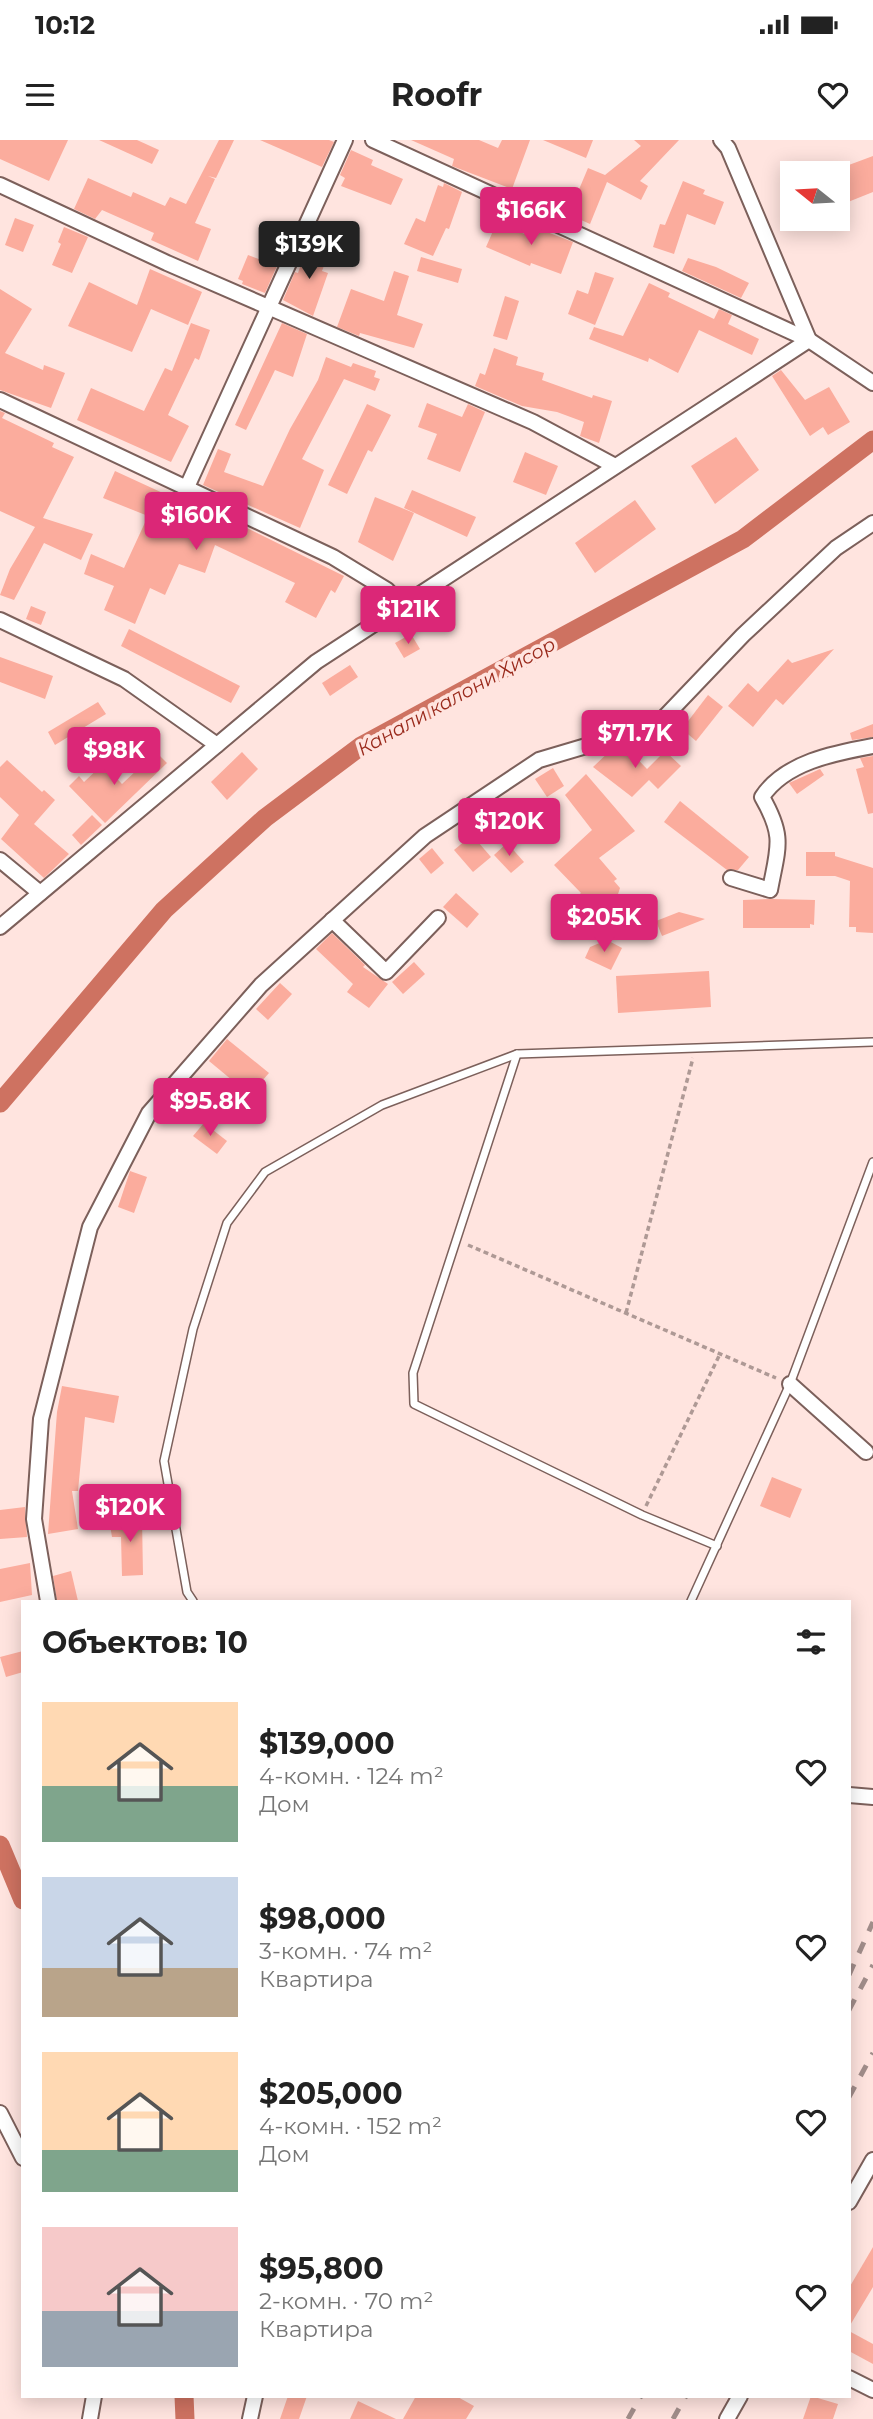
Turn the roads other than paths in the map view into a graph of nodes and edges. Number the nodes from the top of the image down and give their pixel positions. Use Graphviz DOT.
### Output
graph roads {
  1 [pos="345,140"];
  2 [pos="373,140"];
  3 [pos="721,140"];
  4 [pos="0,185"];
  5 [pos="269,307"];
  6 [pos="809,340"];
  7 [pos="873,383"];
  8 [pos="0,400"];
  9 [pos="615,466"];
  10 [pos="187,487"];
  11 [pos="873,523"];
  12 [pos="402,606"];
  13 [pos="0,620"];
  14 [pos="217,745"];
  15 [pos="873,746"];
  16 [pos="0,860"];
  17 [pos="732,878"];
  18 [pos="40,893"];
  19 [pos="438,918"];
  20 [pos="332,920"];
  21 [pos="0,927"];
  22 [pos="873,1042"];
  23 [pos="517,1054"];
  24 [pos="873,1162"];
  25 [pos="790,1384"];
  26 [pos="866,1452"];
  27 [pos="717,1546"];
  28 [pos="48,1600"];
  29 [pos="192,1600"];
  30 [pos="691,1600"];
  31 [pos="851,1795"];
  32 [pos="873,1797"];
  33 [pos="0,2113"];
  34 [pos="21,2154"];
  35 [pos="873,2160"];
  36 [pos="851,2198"];
  37 [pos="851,2379"];
  38 [pos="873,2390"];
  39 [pos="94,2398"];
  40 [pos="255,2398"];
  41 [pos="739,2398"];
  42 [pos="90,2419"];
  43 [pos="250,2419"];
  44 [pos="727,2419"];
  1 -- 5 [label="street"];
  2 -- 6 [label="street"];
  3 -- 6 [label="street"];
  4 -- 5 [label="street"];
  5 -- 9 [label="street"];
  5 -- 10 [label="street"];
  6 -- 7 [label="street"];
  6 -- 9 [label="street"];
  8 -- 10 [label="street"];
  9 -- 12 [label="street"];
  10 -- 12 [label="street"];
  11 -- 20 [label="street"];
  12 -- 14 [label="street"];
  13 -- 14 [label="street"];
  14 -- 18 [label="street"];
  15 -- 17 [label="street"];
  16 -- 18 [label="street"];
  18 -- 21 [label="street"];
  19 -- 20 [label="street"];
  20 -- 28 [label="street"];
  22 -- 23 [label="lane"];
  23 -- 27 [label="lane"];
  23 -- 29 [label="lane"];
  24 -- 25 [label="lane"];
  25 -- 26 [label="street"];
  25 -- 27 [label="lane"];
  27 -- 30 [label="lane"];
  31 -- 32 [label="street"];
  33 -- 34 [label="street"];
  35 -- 36 [label="street"];
  37 -- 38 [label="street"];
  39 -- 42 [label="street"];
  40 -- 43 [label="street"];
  41 -- 44 [label="street"];
}
